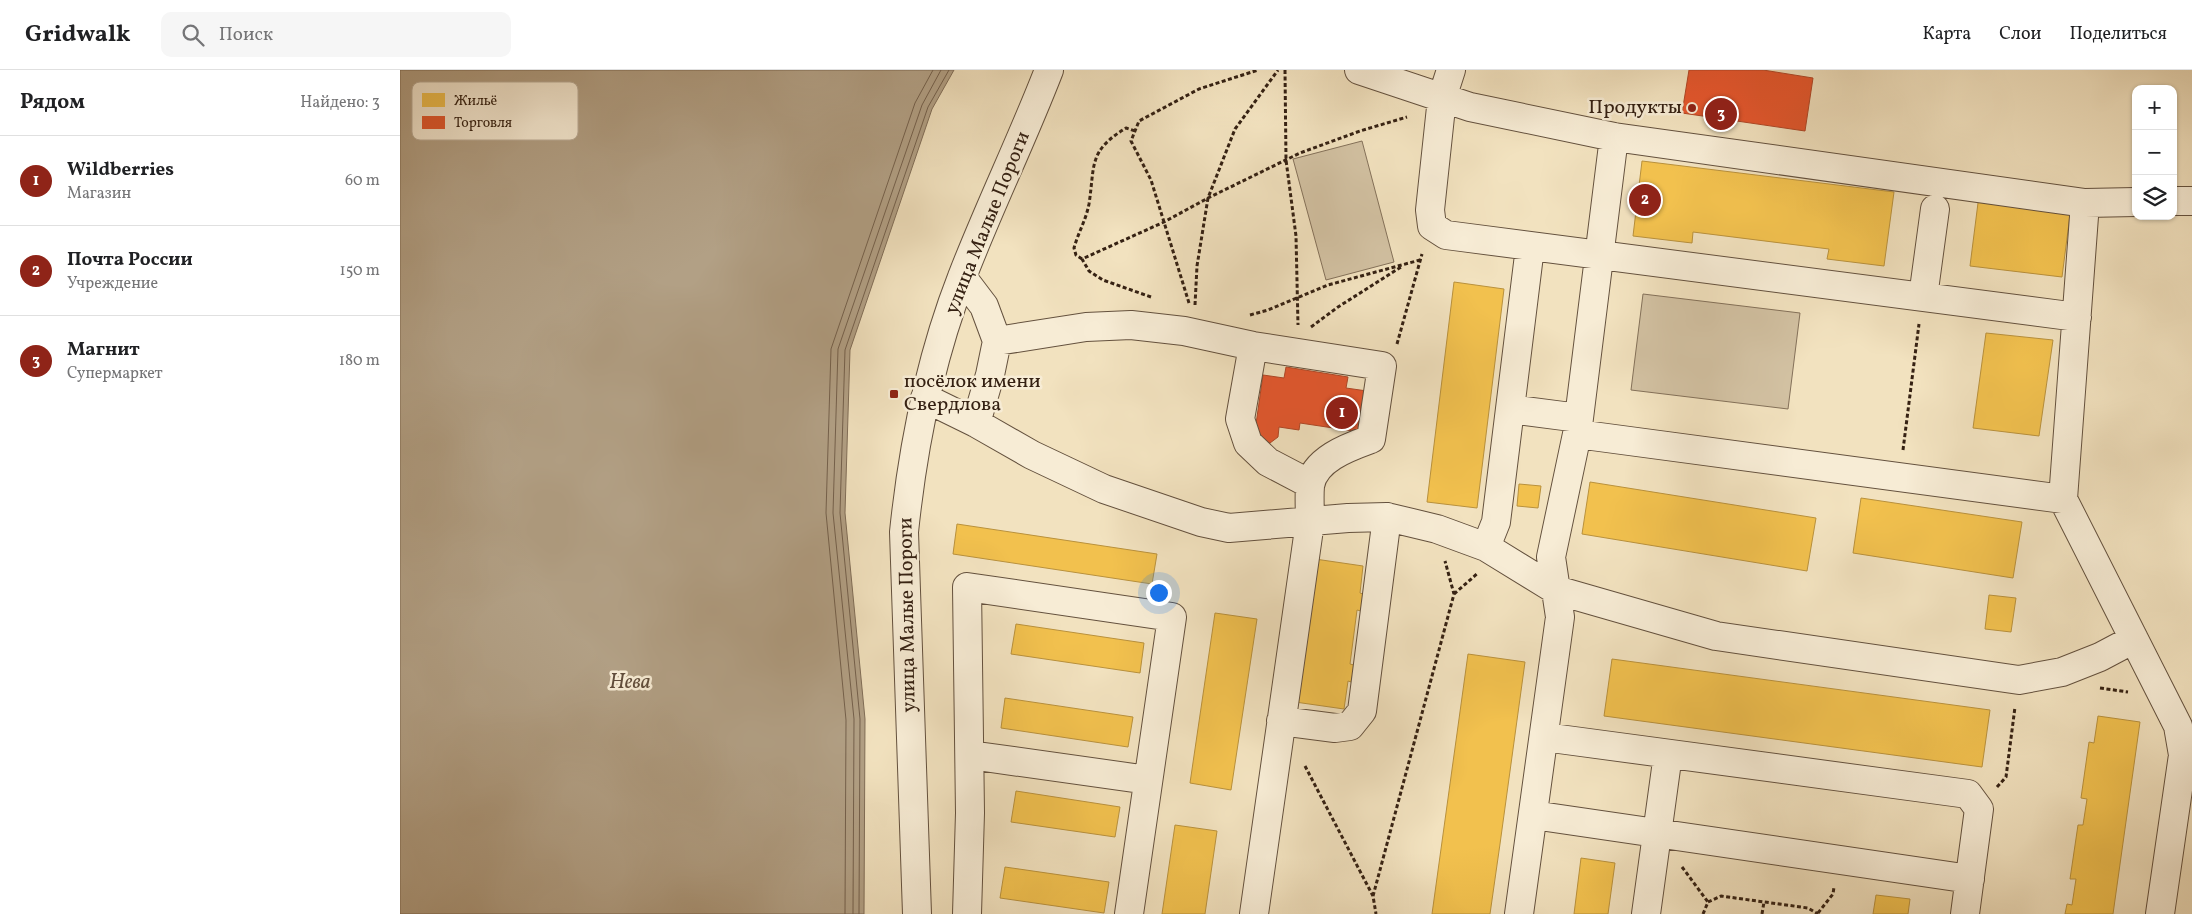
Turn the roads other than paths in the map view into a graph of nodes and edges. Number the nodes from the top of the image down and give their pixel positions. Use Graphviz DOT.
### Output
graph roads {
  1 [pos="1049,70"];
  2 [pos="1359,70"];
  3 [pos="1451,70"];
  4 [pos="1441,103"];
  5 [pos="1614,137"];
  6 [pos="2177,201"];
  7 [pos="2192,201"];
  8 [pos="2132,202"];
  9 [pos="2085,203"];
  10 [pos="1935,209"];
  11 [pos="1530,247"];
  12 [pos="1599,256"];
  13 [pos="962,277"];
  14 [pos="1923,297"];
  15 [pos="2076,317"];
  16 [pos="997,341"];
  17 [pos="1253,346"];
  18 [pos="925,398"];
  19 [pos="1510,409"];
  20 [pos="976,423"];
  21 [pos="1578,426"];
  22 [pos="1310,484"];
  23 [pos="2063,499"];
  24 [pos="1387,517"];
  25 [pos="1310,522"];
  26 [pos="1486,547"];
  27 [pos="1556,590"];
  28 [pos="2134,639"];
  29 [pos="1281,721"];
  30 [pos="1544,737"];
  31 [pos="1668,754"];
  32 [pos="970,755"];
  33 [pos="1148,780"];
  34 [pos="1533,815"];
  35 [pos="1657,834"];
  36 [pos="1970,879"];
  37 [pos="917,914"];
  38 [pos="967,914"];
  39 [pos="1129,914"];
  40 [pos="1254,914"];
  41 [pos="1519,914"];
  42 [pos="1646,914"];
  43 [pos="1965,914"];
  44 [pos="2160,914"];
  1 -- 13 [label="street, улица Малые Пороги"];
  2 -- 4 [label="street"];
  3 -- 4 [label="street"];
  4 -- 5 [label="street"];
  4 -- 11 [label="street"];
  5 -- 9 [label="street"];
  5 -- 12 [label="street"];
  6 -- 7 [label="street"];
  8 -- 9 [label="street"];
  9 -- 15 [label="street"];
  10 -- 14 [label="street"];
  11 -- 12 [label="street"];
  11 -- 19 [label="street"];
  12 -- 14 [label="street"];
  12 -- 21 [label="street"];
  13 -- 16 [label="street"];
  13 -- 18 [label="street, улица Малые Пороги"];
  14 -- 15 [label="street"];
  15 -- 23 [label="street"];
  16 -- 17 [label="street"];
  16 -- 20 [label="street"];
  17 -- 22 [label="street"];
  17 -- 22 [label="street"];
  18 -- 20 [label="street"];
  18 -- 37 [label="street, улица Малые Пороги"];
  19 -- 21 [label="street"];
  19 -- 26 [label="street"];
  20 -- 25 [label="street"];
  21 -- 23 [label="street"];
  21 -- 27 [label="street"];
  22 -- 25 [label="street"];
  23 -- 28 [label="street"];
  24 -- 25 [label="street"];
  24 -- 26 [label="street"];
  24 -- 29 [label="street"];
  25 -- 29 [label="street"];
  26 -- 27 [label="street"];
  27 -- 28 [label="street"];
  27 -- 30 [label="street"];
  28 -- 44 [label="street"];
  29 -- 40 [label="street"];
  30 -- 31 [label="street"];
  30 -- 34 [label="street"];
  31 -- 35 [label="street"];
  31 -- 36 [label="street"];
  32 -- 33 [label="street"];
  32 -- 33 [label="street"];
  32 -- 38 [label="street"];
  33 -- 39 [label="street"];
  34 -- 35 [label="street"];
  34 -- 41 [label="street"];
  35 -- 36 [label="street"];
  35 -- 42 [label="street"];
  36 -- 43 [label="street"];
}
